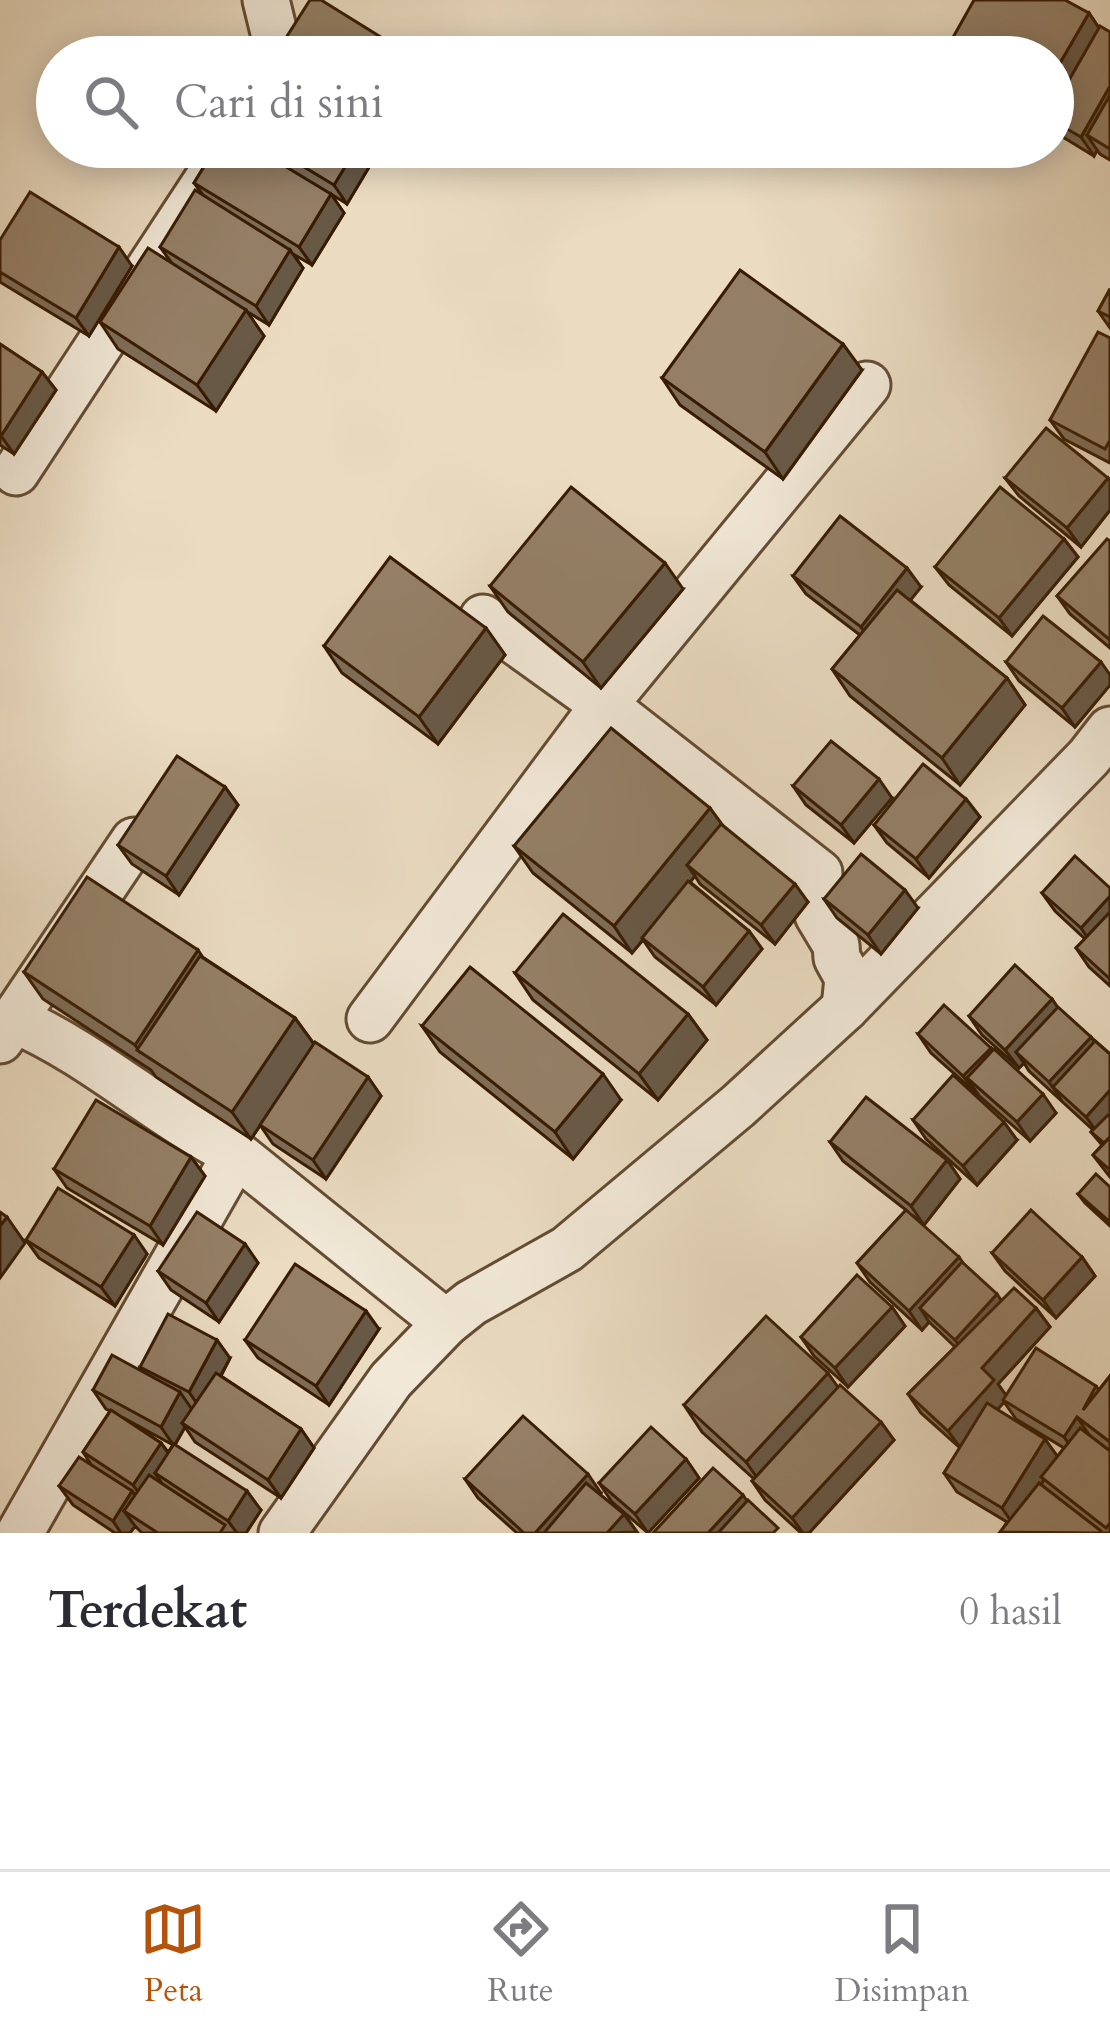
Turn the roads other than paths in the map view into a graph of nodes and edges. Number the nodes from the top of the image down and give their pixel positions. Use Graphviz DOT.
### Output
graph roads {
  1 [pos="266,0"];
  2 [pos="276,36"];
  3 [pos="215,168"];
  4 [pos="867,385"];
  5 [pos="16,472"];
  6 [pos="482,618"];
  7 [pos="604,705"];
  8 [pos="1103,752"];
  9 [pos="134,841"];
  10 [pos="845,1008"];
  11 [pos="370,1019"];
  12 [pos="8,1030"];
  13 [pos="236,1154"];
  14 [pos="446,1323"];
  15 [pos="20,1533"];
  16 [pos="282,1533"];
  1 -- 2 [label="street"];
  3 -- 5 [label="street"];
  4 -- 7 [label="street"];
  6 -- 7 [label="street"];
  7 -- 10 [label="street"];
  7 -- 11 [label="street"];
  8 -- 10 [label="street"];
  9 -- 12 [label="street"];
  10 -- 14 [label="street"];
  12 -- 13 [label="street"];
  13 -- 14 [label="street"];
  13 -- 15 [label="street"];
  14 -- 16 [label="street"];
}
